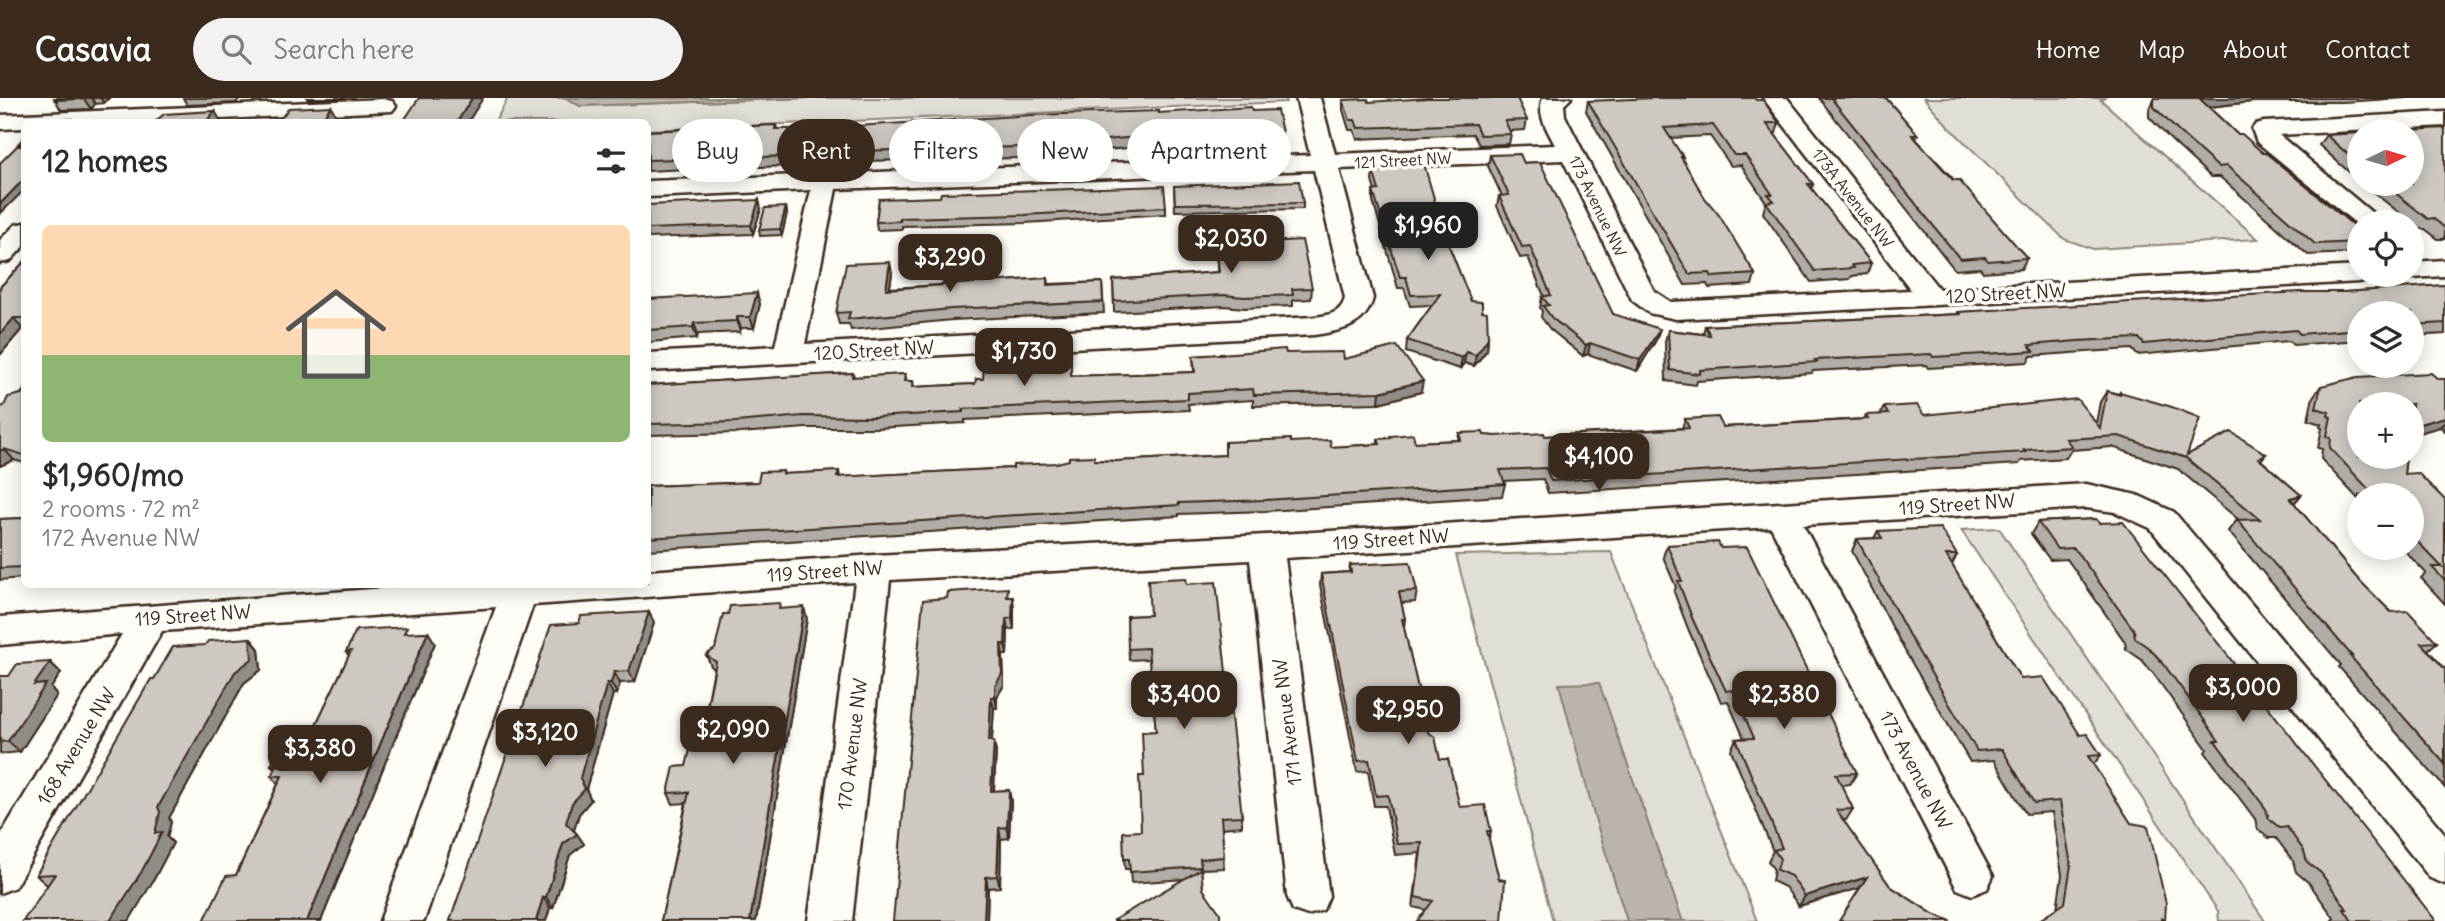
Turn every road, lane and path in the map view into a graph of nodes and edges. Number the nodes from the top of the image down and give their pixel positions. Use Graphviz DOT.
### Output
graph roads {
  1 [pos="151,98"];
  2 [pos="1308,98"];
  3 [pos="1775,98"];
  4 [pos="1555,100"];
  5 [pos="382,109"];
  6 [pos="131,119"];
  7 [pos="153,119"];
  8 [pos="2445,119"];
  9 [pos="0,121"];
  10 [pos="21,121"];
  11 [pos="1572,152"];
  12 [pos="1325,163"];
  13 [pos="875,180"];
  14 [pos="825,182"];
  15 [pos="651,189"];
  16 [pos="2355,210"];
  17 [pos="21,233"];
  18 [pos="0,255"];
  19 [pos="2347,275"];
  20 [pos="1931,297"];
  21 [pos="1654,305"];
  22 [pos="788,354"];
  23 [pos="651,362"];
  24 [pos="1781,515"];
  25 [pos="1266,547"];
  26 [pos="874,568"];
  27 [pos="651,584"];
  28 [pos="585,588"];
  29 [pos="519,593"];
  30 [pos="151,618"];
  31 [pos="0,631"];
  32 [pos="2445,865"];
  33 [pos="0,874"];
  34 [pos="1972,876"];
  35 [pos="1308,896"];
  36 [pos="402,921"];
  37 [pos="830,921"];
  1 -- 6 [label="street"];
  2 -- 12 [label="street"];
  3 -- 20 [label="street, 173A Avenue NW"];
  4 -- 11 [label="street, 173 Avenue NW"];
  5 -- 7 [label="street"];
  8 -- 16 [label="street"];
  9 -- 10 [label="street"];
  11 -- 12 [label="street, 121 Street NW"];
  11 -- 21 [label="street, 173 Avenue NW"];
  12 -- 13 [label="street, 121 Street NW"];
  12 -- 22 [label="street, 120 Street NW"];
  14 -- 15 [label="street, 121 Street NW"];
  14 -- 22 [label="street"];
  17 -- 18 [label="street"];
  19 -- 20 [label="street, 120 Street NW"];
  20 -- 21 [label="street, 120 Street NW"];
  22 -- 23 [label="street, 120 Street NW"];
  24 -- 25 [label="street, 119 Street NW"];
  24 -- 32 [label="street, 119 Street NW"];
  24 -- 34 [label="street, 173 Avenue NW"];
  25 -- 26 [label="street, 119 Street NW"];
  25 -- 35 [label="street, 171 Avenue NW"];
  26 -- 27 [label="street, 119 Street NW"];
  26 -- 37 [label="street, 170 Avenue NW"];
  28 -- 29 [label="street, 119 Street NW"];
  29 -- 30 [label="street, 119 Street NW"];
  29 -- 36 [label="street"];
  30 -- 31 [label="street, 119 Street NW"];
  30 -- 33 [label="street, 168 Avenue NW"];
}
